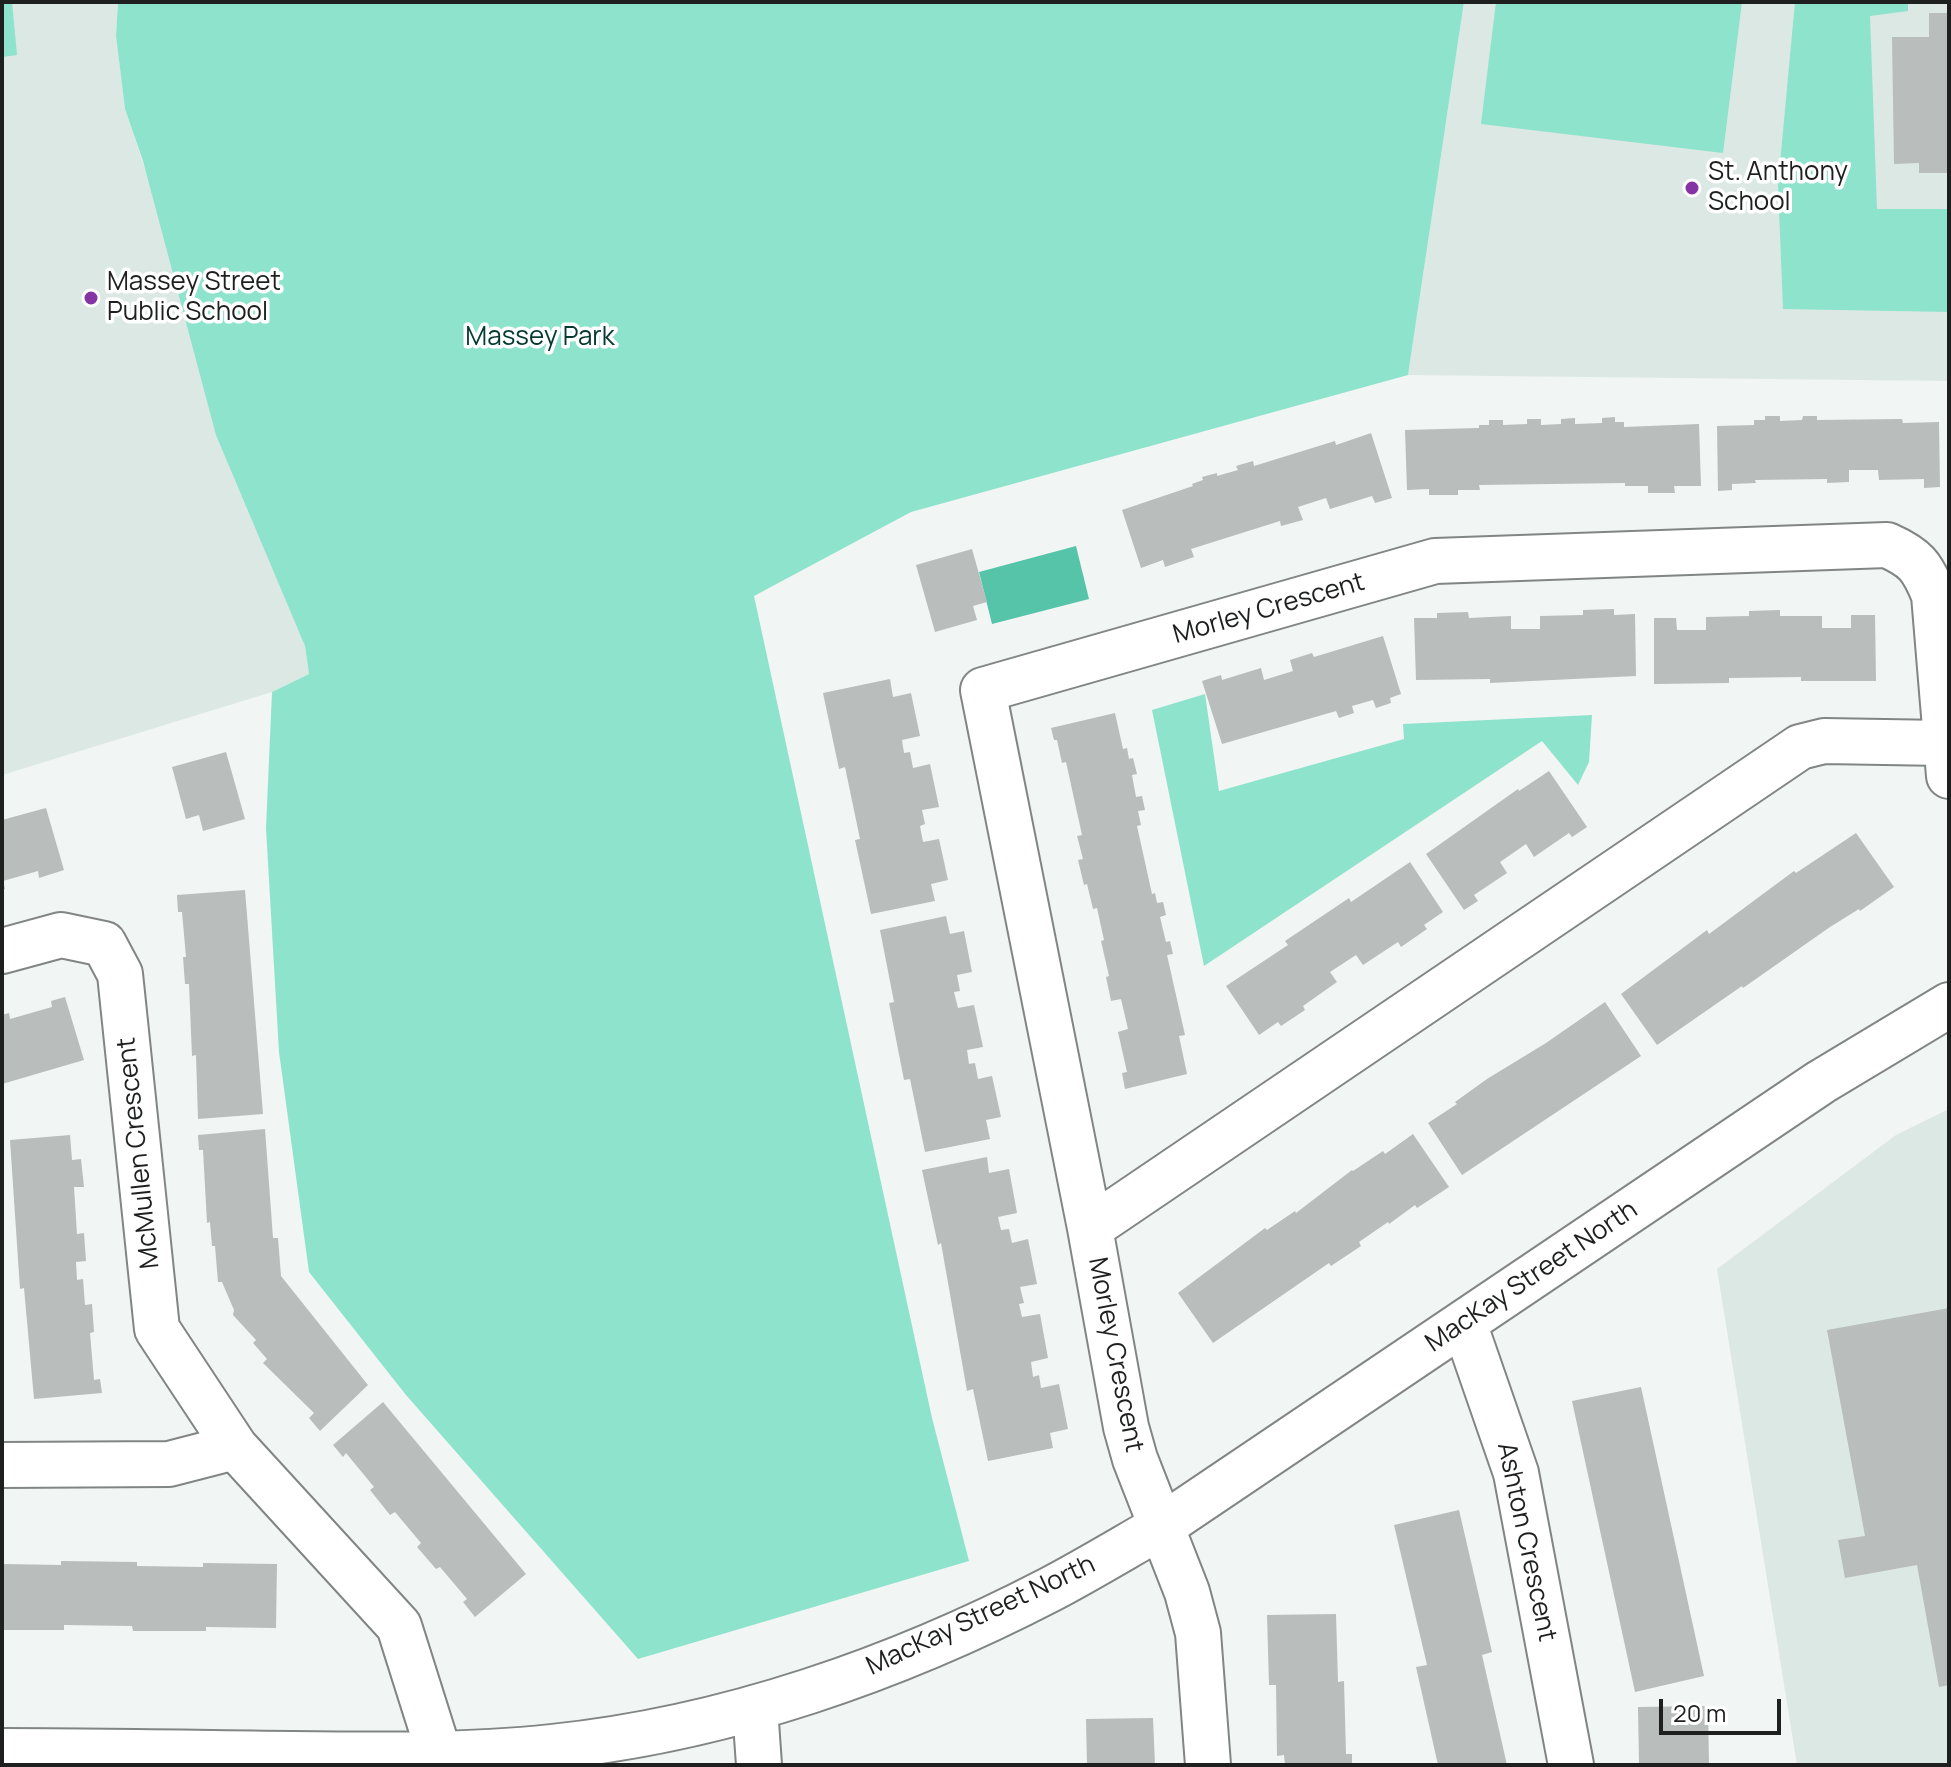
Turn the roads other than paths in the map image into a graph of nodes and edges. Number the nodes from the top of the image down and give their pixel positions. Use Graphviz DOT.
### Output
graph roads {
  1 [pos="1947,759"];
  2 [pos="2,951"];
  3 [pos="1949,1005"];
  4 [pos="1090,1228"];
  5 [pos="1464,1323"];
  6 [pos="235,1447"];
  7 [pos="2,1465"];
  8 [pos="1162,1526"];
  9 [pos="755,1708"];
  10 [pos="2,1751"];
  11 [pos="440,1756"];
  12 [pos="48,1758"];
  13 [pos="759,1765"];
  14 [pos="1208,1765"];
  15 [pos="1571,1765"];
  1 -- 4 [label="street, Morley Crescent"];
  1 -- 4 [label="street, Morley Crescent"];
  2 -- 6 [label="street, McMullen Crescent"];
  3 -- 5 [label="street, MacKay Street North"];
  4 -- 8 [label="street, Morley Crescent"];
  5 -- 8 [label="street, MacKay Street North"];
  5 -- 15 [label="street, Ashton Crescent"];
  6 -- 7 [label="street"];
  6 -- 11 [label="street, McMullen Crescent"];
  8 -- 9 [label="street, MacKay Street North"];
  8 -- 14 [label="street"];
  9 -- 11 [label="street, MacKay Street North"];
  9 -- 13 [label="street"];
  10 -- 12 [label="street, MacKay Street North"];
  11 -- 12 [label="street, MacKay Street North"];
}
